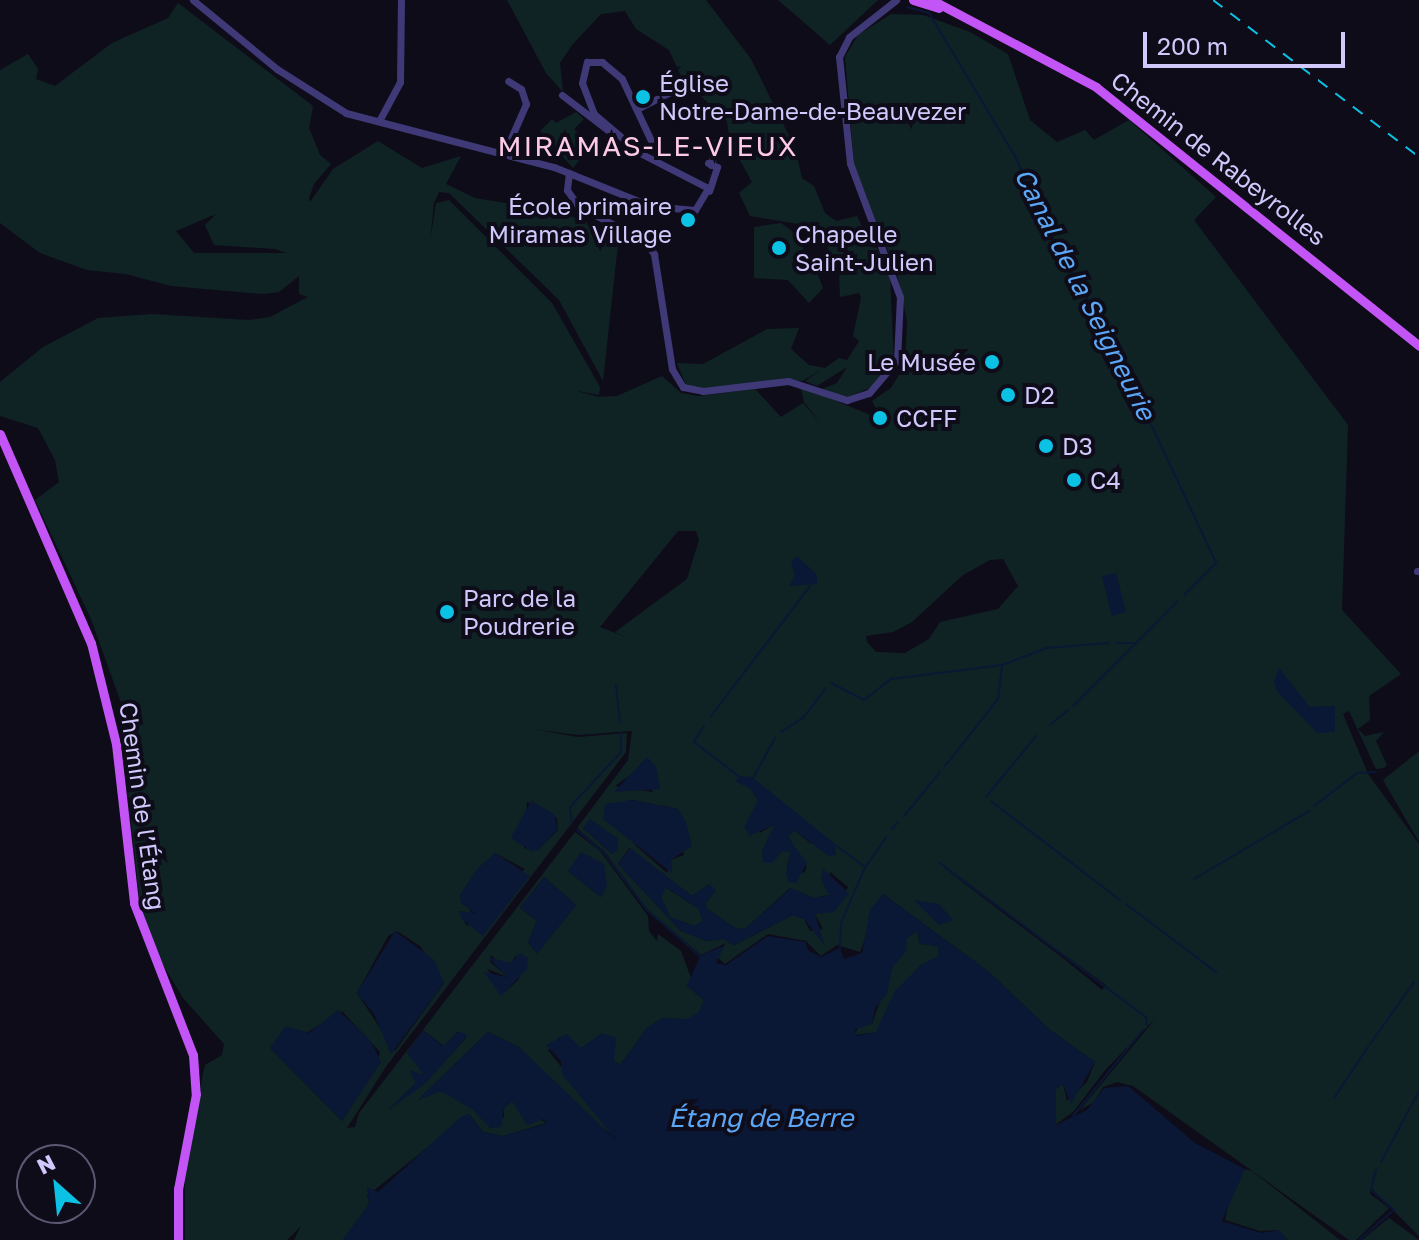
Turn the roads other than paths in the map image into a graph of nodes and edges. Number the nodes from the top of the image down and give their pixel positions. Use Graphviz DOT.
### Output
graph roads {
  1 [pos="193,0"];
  2 [pos="401,0"];
  3 [pos="913,0"];
  4 [pos="923,0"];
  5 [pos="932,0"];
  6 [pos="894,1"];
  7 [pos="952,6"];
  8 [pos="981,22"];
  9 [pos="508,81"];
  10 [pos="671,92"];
  11 [pos="562,95"];
  12 [pos="639,108"];
  13 [pos="379,121"];
  14 [pos="615,134"];
  15 [pos="716,143"];
  16 [pos="653,145"];
  17 [pos="504,154"];
  18 [pos="569,173"];
  19 [pos="703,199"];
  20 [pos="1419,346"];
  21 [pos="0,434"];
  22 [pos="178,1240"];
  1 -- 13 [label="street"];
  2 -- 13 [label="street"];
  3 -- 8 [label="main road, Chemin de Rabeyrolles"];
  4 -- 7 [label="street"];
  5 -- 7 [label="main road, Chemin de Rabeyrolles"];
  6 -- 18 [label="street"];
  7 -- 8 [label="main road, Chemin de Rabeyrolles"];
  8 -- 20 [label="main road, Chemin de Rabeyrolles"];
  9 -- 17 [label="street"];
  10 -- 12 [label="street"];
  11 -- 14 [label="street"];
  12 -- 14 [label="street"];
  12 -- 16 [label="street"];
  13 -- 17 [label="street"];
  14 -- 19 [label="street"];
  15 -- 19 [label="street"];
  17 -- 18 [label="street"];
  18 -- 19 [label="street"];
  21 -- 22 [label="main road, Chemin de l’Étang"];
}
